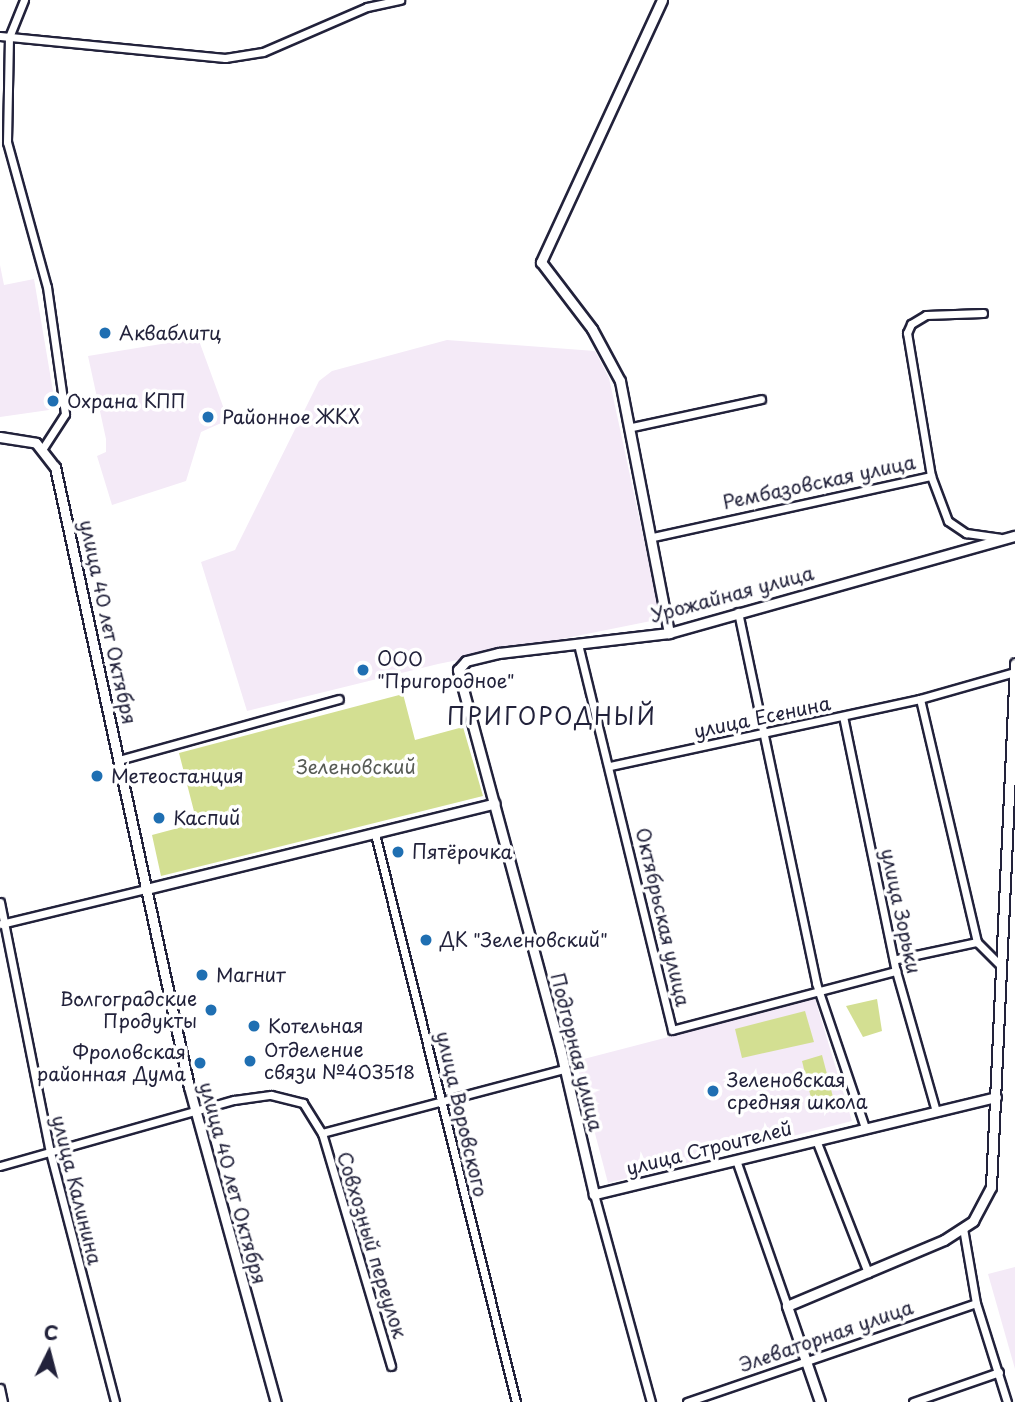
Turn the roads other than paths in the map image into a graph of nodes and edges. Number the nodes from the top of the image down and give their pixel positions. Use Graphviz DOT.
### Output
graph roads {
  1 [pos="24,0"];
  2 [pos="400,0"];
  3 [pos="662,0"];
  4 [pos="0,36"];
  5 [pos="9,37"];
  6 [pos="983,313"];
  7 [pos="761,399"];
  8 [pos="632,427"];
  9 [pos="0,437"];
  10 [pos="43,448"];
  11 [pos="931,476"];
  12 [pos="1015,536"];
  13 [pos="653,537"];
  14 [pos="1000,538"];
  15 [pos="738,612"];
  16 [pos="669,633"];
  17 [pos="578,644"];
  18 [pos="1015,664"];
  19 [pos="458,670"];
  20 [pos="1015,672"];
  21 [pos="339,699"];
  22 [pos="920,699"];
  23 [pos="843,716"];
  24 [pos="761,734"];
  25 [pos="119,760"];
  26 [pos="610,766"];
  27 [pos="495,803"];
  28 [pos="375,834"];
  29 [pos="146,889"];
  30 [pos="0,902"];
  31 [pos="2,924"];
  32 [pos="977,942"];
  33 [pos="897,959"];
  34 [pos="1002,967"];
  35 [pos="896,971"];
  36 [pos="823,992"];
  37 [pos="565,1069"];
  38 [pos="996,1097"];
  39 [pos="441,1101"];
  40 [pos="936,1111"];
  41 [pos="195,1112"];
  42 [pos="865,1128"];
  43 [pos="322,1133"];
  44 [pos="816,1140"];
  45 [pos="50,1152"];
  46 [pos="736,1160"];
  47 [pos="0,1166"];
  48 [pos="594,1194"];
  49 [pos="963,1228"];
  50 [pos="868,1273"];
  51 [pos="976,1303"];
  52 [pos="788,1306"];
  53 [pos="805,1360"];
  54 [pos="391,1366"];
  55 [pos="999,1372"];
  56 [pos="0,1388"];
  57 [pos="3,1402"];
  58 [pos="115,1402"];
  59 [pos="276,1402"];
  60 [pos="516,1402"];
  61 [pos="651,1402"];
  62 [pos="687,1402"];
  63 [pos="820,1402"];
  64 [pos="912,1402"];
  65 [pos="1007,1402"];
  1 -- 5 [label="street"];
  2 -- 5 [label="street"];
  3 -- 8 [label="street"];
  4 -- 5 [label="street"];
  5 -- 10 [label="street"];
  6 -- 11 [label="street"];
  7 -- 8 [label="street"];
  8 -- 13 [label="street"];
  9 -- 10 [label="street"];
  10 -- 25 [label="street, улица 40 лет Октября"];
  11 -- 13 [label="street, Рембазовская улица"];
  11 -- 14 [label="street, Рембазовская улица"];
  12 -- 14 [label="street, Урожайная улица"];
  13 -- 16 [label="street"];
  14 -- 15 [label="street, Урожайная улица"];
  15 -- 16 [label="street, Урожайная улица"];
  15 -- 24 [label="street"];
  16 -- 17 [label="street, Урожайная улица"];
  17 -- 19 [label="street, Урожайная улица"];
  17 -- 26 [label="street, Октябрьская улица"];
  18 -- 20 [label="street"];
  19 -- 27 [label="street, Подгорная улица"];
  20 -- 22 [label="street, улица Есенина"];
  20 -- 34 [label="street"];
  21 -- 25 [label="street"];
  22 -- 23 [label="street, улица Есенина"];
  22 -- 32 [label="street"];
  23 -- 24 [label="street, улица Есенина"];
  23 -- 33 [label="street, улица Зорьки"];
  24 -- 26 [label="street, улица Есенина"];
  24 -- 36 [label="street"];
  25 -- 29 [label="street, улица 40 лет Октября"];
  26 -- 36 [label="street, Октябрьская улица"];
  27 -- 28 [label="street"];
  27 -- 37 [label="street, Подгорная улица"];
  28 -- 29 [label="street"];
  28 -- 39 [label="street, улица Воровского"];
  29 -- 31 [label="street"];
  29 -- 41 [label="street, улица 40 лет Октября"];
  30 -- 31 [label="street, улица Калинина"];
  31 -- 45 [label="street, улица Калинина"];
  32 -- 33 [label="street"];
  32 -- 34 [label="street"];
  33 -- 35 [label="street, улица Зорьки"];
  34 -- 38 [label="street"];
  35 -- 36 [label="street"];
  35 -- 40 [label="street, улица Зорьки"];
  36 -- 42 [label="street"];
  37 -- 39 [label="street, Совхозный переулок"];
  37 -- 48 [label="street, Подгорная улица"];
  38 -- 40 [label="street, улица Строителей"];
  38 -- 49 [label="street"];
  39 -- 43 [label="street, Совхозный переулок"];
  39 -- 60 [label="street, улица Воровского"];
  40 -- 42 [label="street, улица Строителей"];
  41 -- 43 [label="street, Совхозный переулок"];
  41 -- 45 [label="street, Совхозный переулок"];
  41 -- 59 [label="street, улица 40 лет Октября"];
  42 -- 44 [label="street, улица Строителей"];
  43 -- 54 [label="street, Совхозный переулок"];
  44 -- 46 [label="street, улица Строителей"];
  44 -- 50 [label="street"];
  45 -- 47 [label="street, Совхозный переулок"];
  45 -- 58 [label="street, улица Калинина"];
  46 -- 48 [label="street, улица Строителей"];
  46 -- 52 [label="street"];
  48 -- 61 [label="street, Подгорная улица"];
  49 -- 50 [label="street"];
  49 -- 51 [label="street"];
  50 -- 52 [label="street"];
  51 -- 53 [label="street, Элеваторная улица"];
  51 -- 55 [label="street"];
  52 -- 53 [label="street"];
  53 -- 62 [label="street, Элеваторная улица"];
  53 -- 63 [label="street"];
  55 -- 64 [label="street"];
  55 -- 65 [label="street"];
  56 -- 57 [label="street"];
}
